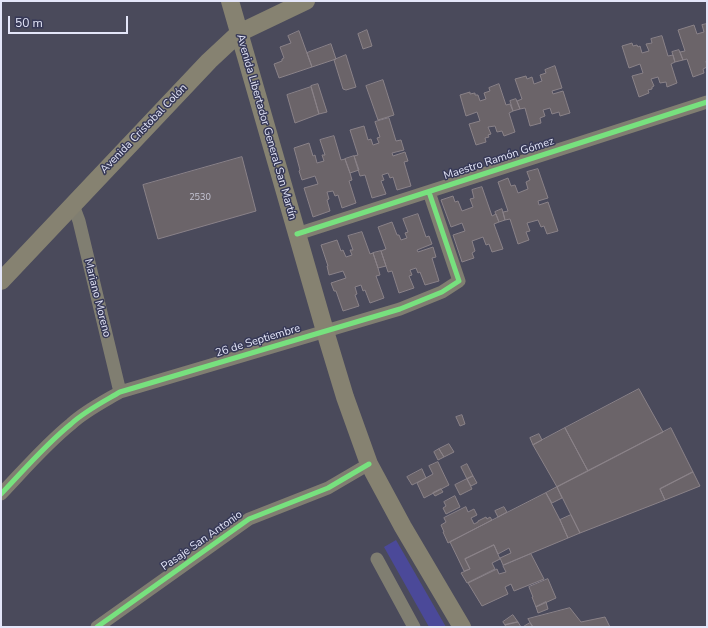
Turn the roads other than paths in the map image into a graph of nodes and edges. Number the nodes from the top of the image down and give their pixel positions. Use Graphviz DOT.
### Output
graph roads {
  1 [pos="230,1"];
  2 [pos="306,1"];
  3 [pos="239,33"];
  4 [pos="707,102"];
  5 [pos="429,192"];
  6 [pos="73,205"];
  7 [pos="297,234"];
  8 [pos="1,281"];
  9 [pos="325,331"];
  10 [pos="120,392"];
  11 [pos="369,464"];
  12 [pos="1,494"];
  13 [pos="377,559"];
  14 [pos="97,627"];
  15 [pos="414,627"];
  16 [pos="462,627"];
  1 -- 3 [label="main road, Avenida Libertador General San Martín"];
  2 -- 3 [label="main road, Avenida Cristobal Colón"];
  3 -- 6 [label="main road, Avenida Cristobal Colón"];
  3 -- 7 [label="main road, Avenida Libertador General San Martín"];
  4 -- 5 [label="street, Maestro Ramón Gómez"];
  5 -- 7 [label="street, Maestro Ramón Gómez"];
  5 -- 9 [label="street, 26 de Septiembre"];
  6 -- 8 [label="main road, Avenida Cristobal Colón"];
  6 -- 10 [label="street, Mariano Moreno"];
  7 -- 9 [label="main road, Avenida Libertador General San Martín"];
  9 -- 10 [label="street, 26 de Septiembre"];
  9 -- 11 [label="main road, Avenida Libertador General San Martín"];
  10 -- 12 [label="street, 26 de Septiembre"];
  11 -- 14 [label="street, Pasaje San Antonio"];
  11 -- 16 [label="main road, Avenida Libertador General San Martín"];
  13 -- 15 [label="street"];
}
